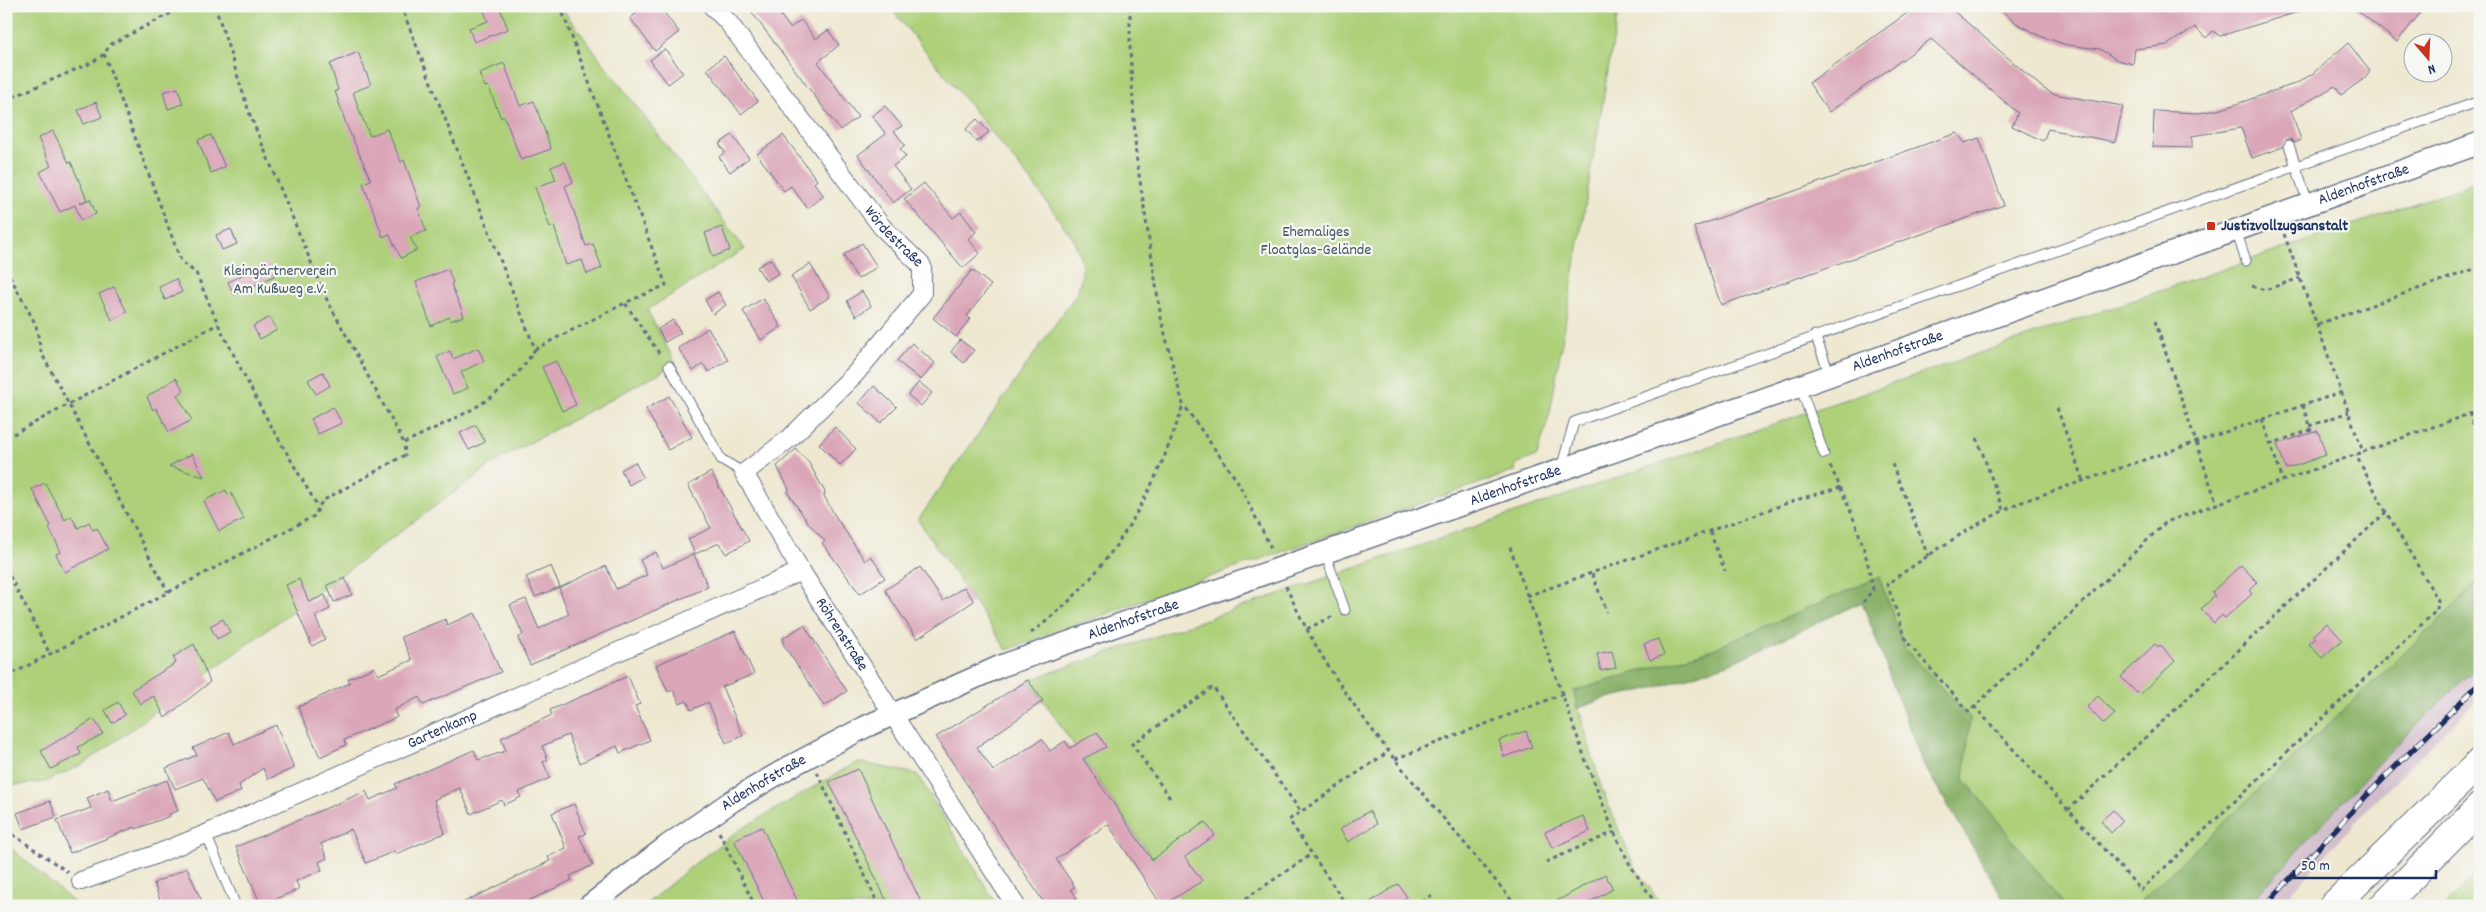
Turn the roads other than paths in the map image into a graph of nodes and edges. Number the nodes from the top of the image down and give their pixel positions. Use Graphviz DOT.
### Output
graph roads {
  1 [pos="712,6"];
  2 [pos="2480,101"];
  3 [pos="2480,143"];
  4 [pos="2289,145"];
  5 [pos="2296,166"];
  6 [pos="2308,204"];
  7 [pos="2236,230"];
  8 [pos="2246,261"];
  9 [pos="1815,335"];
  10 [pos="669,366"];
  11 [pos="1830,375"];
  12 [pos="1800,386"];
  13 [pos="1824,454"];
  14 [pos="1561,469"];
  15 [pos="744,473"];
  16 [pos="1324,552"];
  17 [pos="801,571"];
  18 [pos="1345,610"];
  19 [pos="892,714"];
  20 [pos="2480,762"];
  21 [pos="2480,807"];
  22 [pos="206,834"];
  23 [pos="81,881"];
  24 [pos="1012,905"];
  25 [pos="236,906"];
  26 [pos="589,906"];
  27 [pos="2333,906"];
  28 [pos="2382,906"];
  1 -- 15 [label="street, Wördestraße"];
  2 -- 5 [label="lane"];
  3 -- 6 [label="street, Aldenhofstraße"];
  4 -- 5 [label="lane"];
  5 -- 6 [label="lane"];
  5 -- 9 [label="lane"];
  6 -- 7 [label="street, Aldenhofstraße"];
  7 -- 8 [label="lane"];
  7 -- 11 [label="street, Aldenhofstraße"];
  9 -- 11 [label="lane"];
  9 -- 14 [label="lane"];
  10 -- 15 [label="lane, Röhrenstraße"];
  11 -- 12 [label="street, Aldenhofstraße"];
  12 -- 13 [label="lane"];
  12 -- 14 [label="street, Aldenhofstraße"];
  14 -- 16 [label="street, Aldenhofstraße"];
  15 -- 17 [label="street, Röhrenstraße"];
  16 -- 18 [label="lane"];
  16 -- 19 [label="street, Aldenhofstraße"];
  17 -- 19 [label="street, Röhrenstraße"];
  17 -- 22 [label="street, Gartenkamp"];
  19 -- 24 [label="street, Röhrenstraße"];
  19 -- 26 [label="street, Aldenhofstraße"];
  20 -- 27 [label="highway"];
  21 -- 28 [label="highway"];
  22 -- 23 [label="street, Gartenkamp"];
  22 -- 25 [label="lane"];
}
